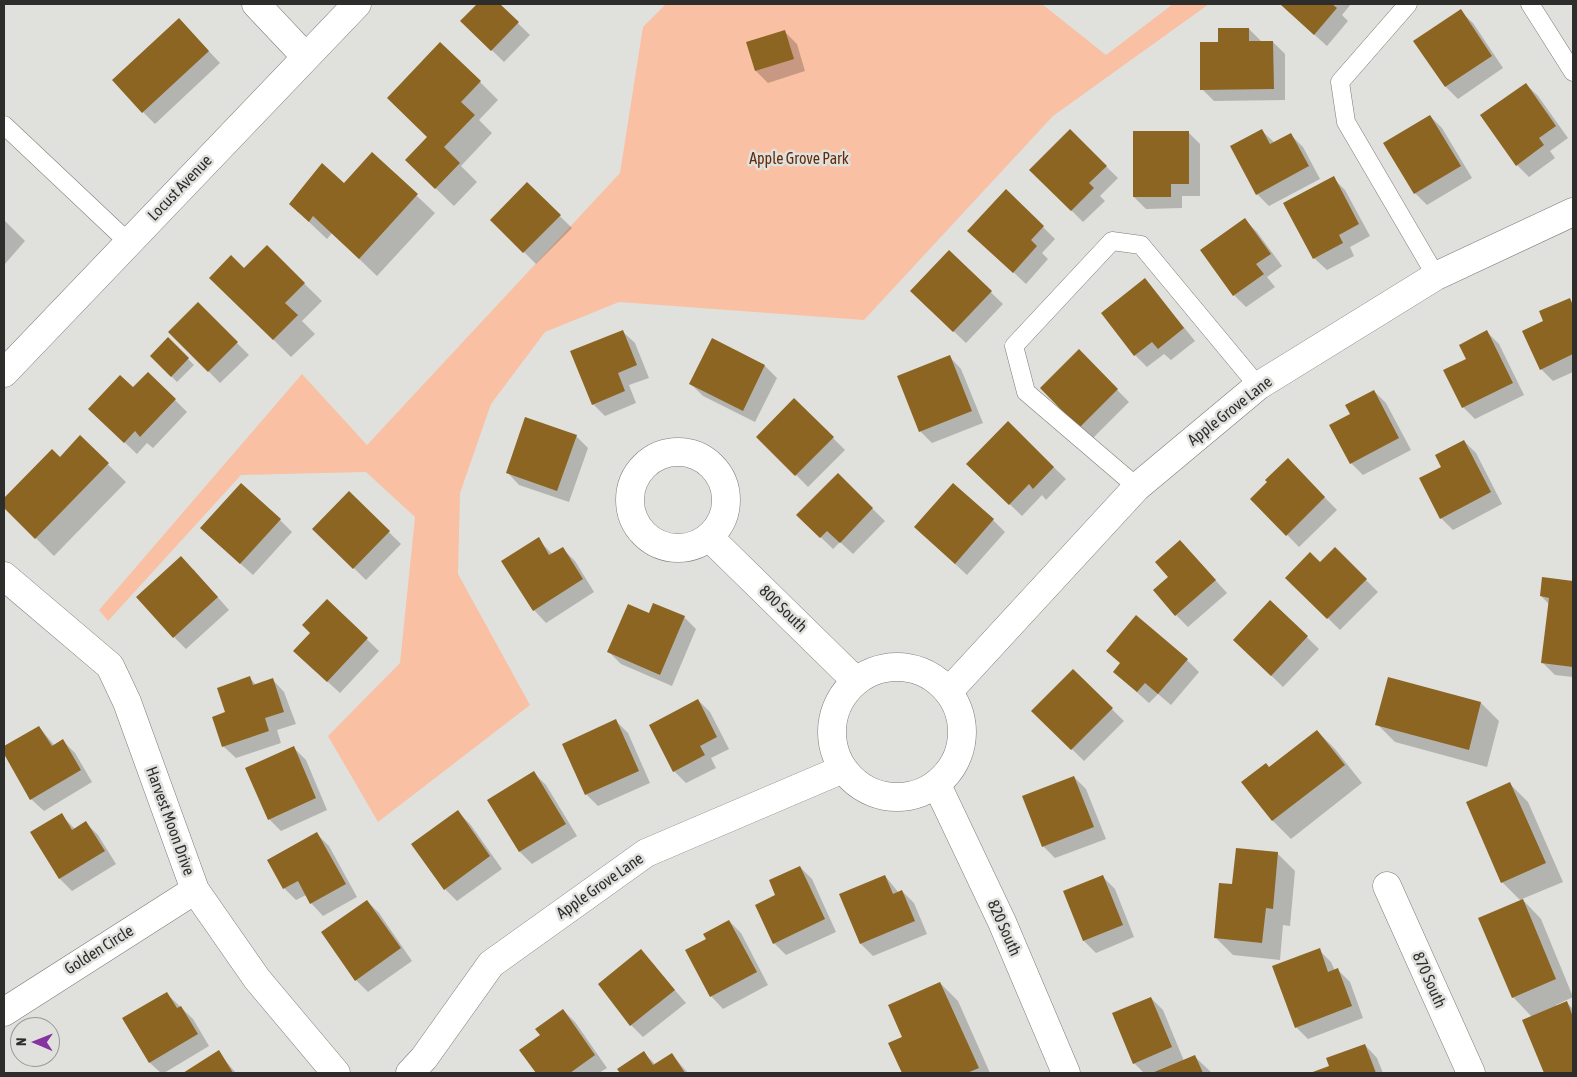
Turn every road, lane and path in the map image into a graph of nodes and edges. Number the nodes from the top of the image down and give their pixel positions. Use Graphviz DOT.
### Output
graph roads {
  1 [pos="256,4"];
  2 [pos="357,4"];
  3 [pos="1408,4"];
  4 [pos="1530,4"];
  5 [pos="305,56"];
  6 [pos="1573,72"];
  7 [pos="4,125"];
  8 [pos="1573,212"];
  9 [pos="128,242"];
  10 [pos="1436,276"];
  11 [pos="4,374"];
  12 [pos="1258,386"];
  13 [pos="1137,487"];
  14 [pos="709,537"];
  15 [pos="4,576"];
  16 [pos="856,681"];
  17 [pos="949,691"];
  18 [pos="842,769"];
  19 [pos="938,785"];
  20 [pos="1387,886"];
  21 [pos="194,890"];
  22 [pos="4,1012"];
  23 [pos="336,1073"];
  24 [pos="410,1073"];
  25 [pos="1066,1073"];
  26 [pos="1471,1073"];
  1 -- 5 [label="street"];
  2 -- 5 [label="street, Locust Avenue"];
  3 -- 10 [label="lane"];
  4 -- 6 [label="lane"];
  5 -- 9 [label="street, Locust Avenue"];
  7 -- 9 [label="lane"];
  8 -- 10 [label="street, Apple Grove Lane"];
  9 -- 11 [label="street, Locust Avenue"];
  10 -- 12 [label="street, Apple Grove Lane"];
  12 -- 13 [label="street, Apple Grove Lane"];
  12 -- 13 [label="lane"];
  13 -- 17 [label="street, Apple Grove Lane"];
  14 -- 16 [label="street, 800 South"];
  15 -- 21 [label="street, Harvest Moon Drive"];
  16 -- 17 [label="street"];
  16 -- 18 [label="street"];
  17 -- 19 [label="street"];
  18 -- 19 [label="street"];
  18 -- 24 [label="street, Apple Grove Lane"];
  19 -- 25 [label="street, 820 South"];
  20 -- 26 [label="street, 870 South"];
  21 -- 22 [label="street, Golden Circle"];
  21 -- 23 [label="street, Harvest Moon Drive"];
}
